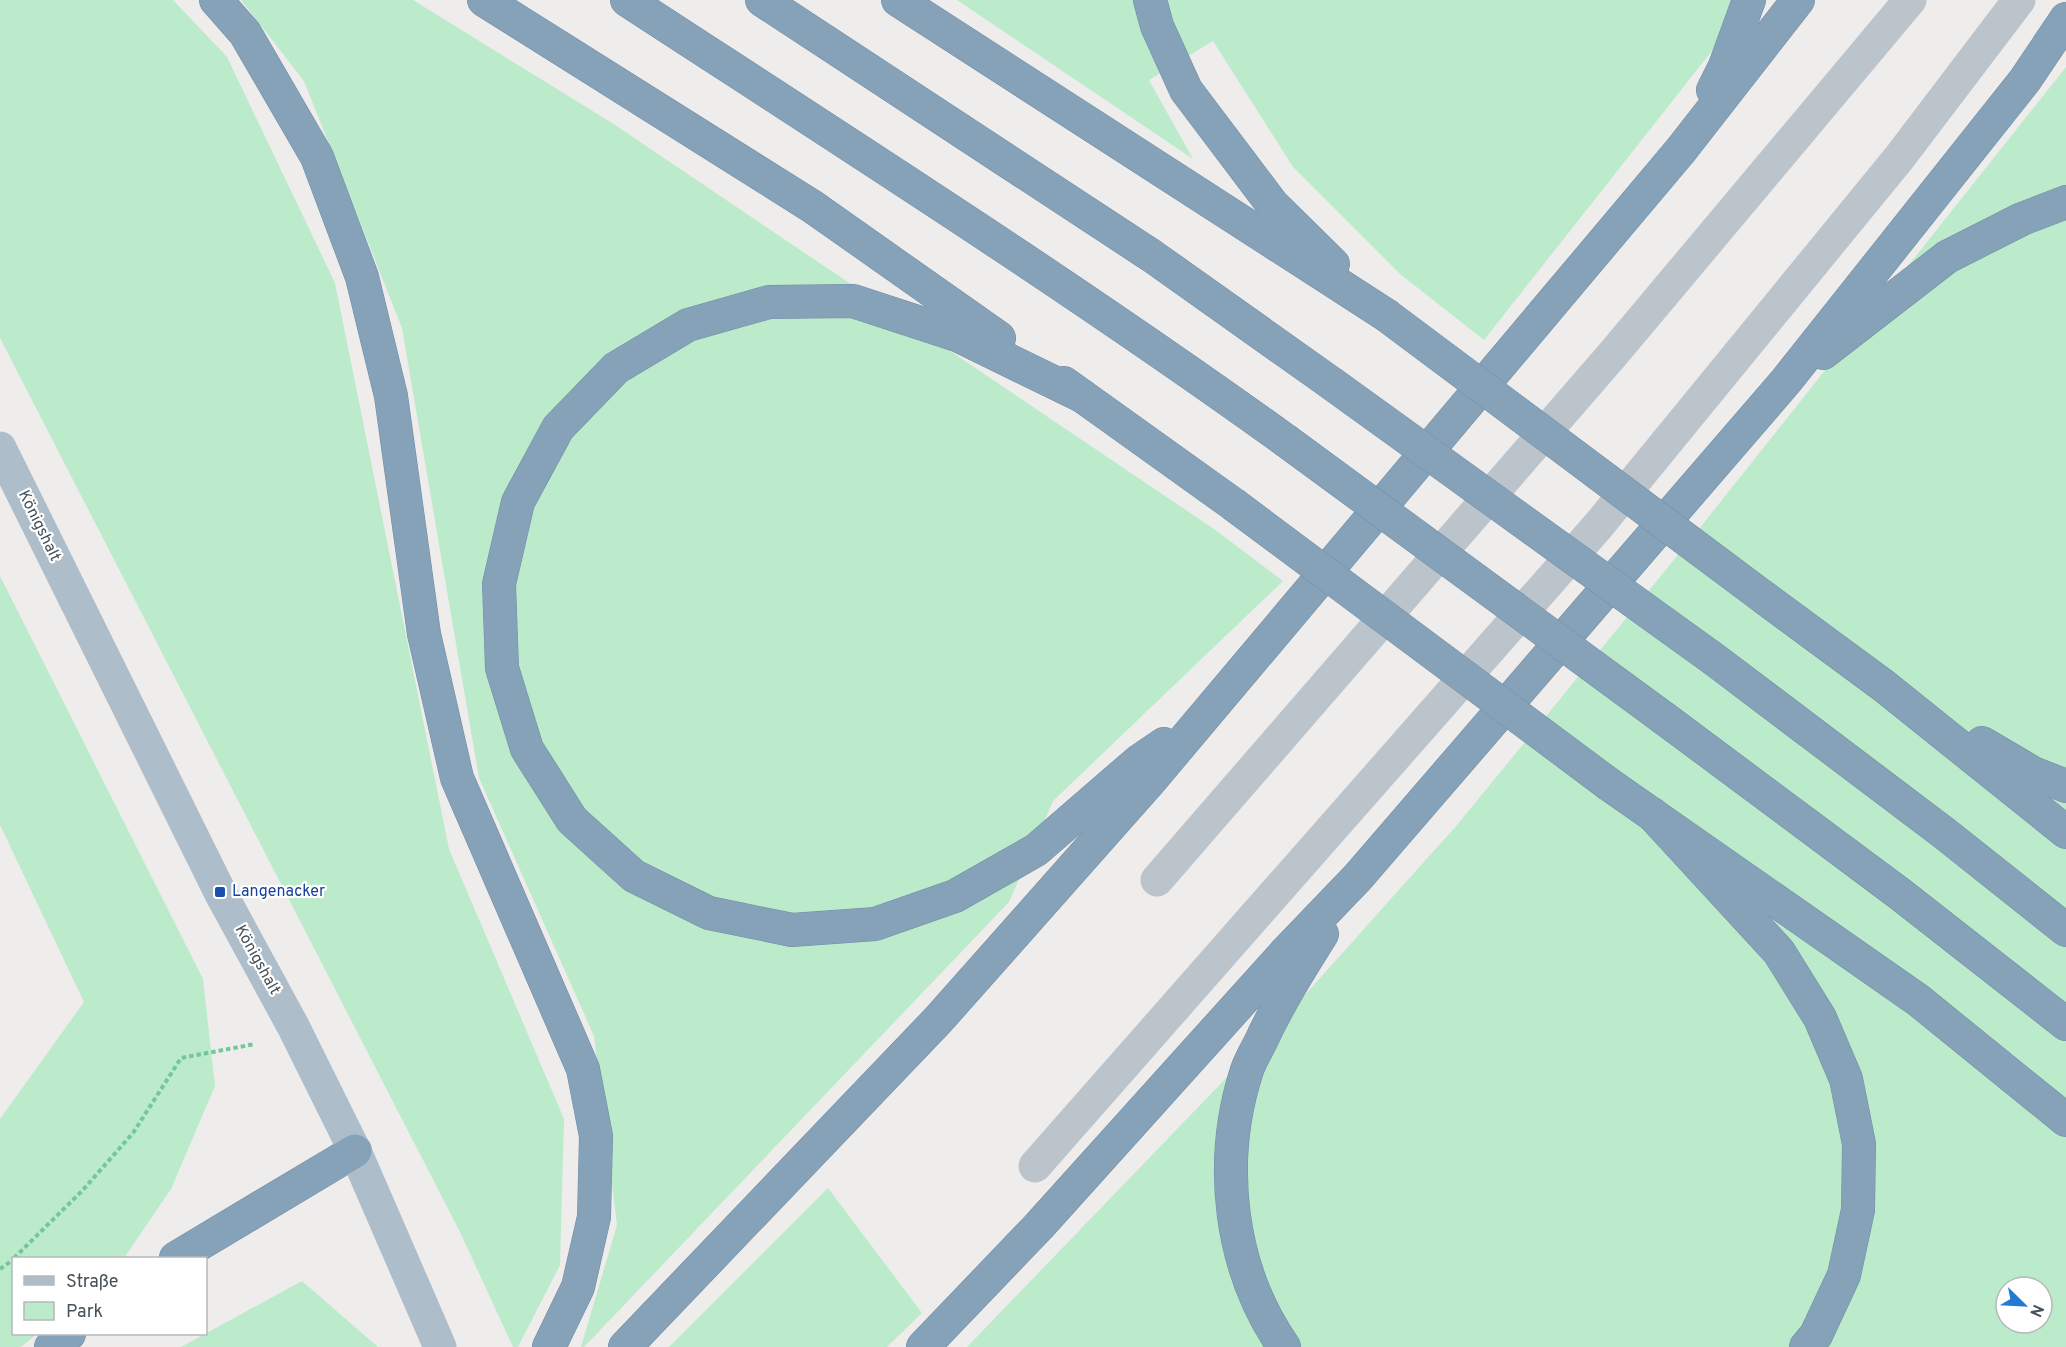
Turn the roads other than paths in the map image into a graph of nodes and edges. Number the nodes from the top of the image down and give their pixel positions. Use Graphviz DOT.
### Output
graph roads {
  1 [pos="216,0"];
  2 [pos="484,0"];
  3 [pos="627,0"];
  4 [pos="762,0"];
  5 [pos="898,0"];
  6 [pos="1150,0"];
  7 [pos="1749,0"];
  8 [pos="1798,0"];
  9 [pos="1910,0"];
  10 [pos="2019,0"];
  11 [pos="2066,19"];
  12 [pos="1681,150"];
  13 [pos="2066,202"];
  14 [pos="1386,315"];
  15 [pos="1786,381"];
  16 [pos="1082,396"];
  17 [pos="0,448"];
  18 [pos="1884,686"];
  19 [pos="1202,717"];
  20 [pos="2066,786"];
  21 [pos="1652,814"];
  22 [pos="2066,832"];
  23 [pos="1358,877"];
  24 [pos="1157,880"];
  25 [pos="2066,930"];
  26 [pos="2066,1024"];
  27 [pos="2066,1120"];
  28 [pos="355,1151"];
  29 [pos="1035,1166"];
  30 [pos="178,1257"];
  31 [pos="68,1335"];
  32 [pos="51,1347"];
  33 [pos="440,1347"];
  34 [pos="549,1347"];
  35 [pos="625,1347"];
  36 [pos="923,1347"];
  37 [pos="1284,1347"];
  38 [pos="1806,1347"];
  1 -- 34 [label="highway"];
  2 -- 16 [label="highway"];
  3 -- 26 [label="highway, bridge"];
  4 -- 25 [label="highway, bridge"];
  5 -- 14 [label="highway"];
  6 -- 14 [label="highway"];
  7 -- 12 [label="highway"];
  8 -- 12 [label="highway"];
  9 -- 24 [label="lane"];
  10 -- 29 [label="lane"];
  11 -- 15 [label="highway"];
  12 -- 19 [label="highway"];
  13 -- 15 [label="highway"];
  14 -- 18 [label="highway, bridge"];
  15 -- 23 [label="highway"];
  16 -- 19 [label="highway"];
  16 -- 21 [label="highway, bridge"];
  17 -- 28 [label="main road, Königshalt"];
  18 -- 20 [label="highway"];
  18 -- 22 [label="highway"];
  19 -- 35 [label="highway"];
  21 -- 27 [label="highway"];
  21 -- 38 [label="highway"];
  23 -- 36 [label="highway"];
  23 -- 37 [label="highway"];
  28 -- 30 [label="highway"];
  28 -- 33 [label="main road, Königshalt"];
  31 -- 32 [label="highway"];
}
